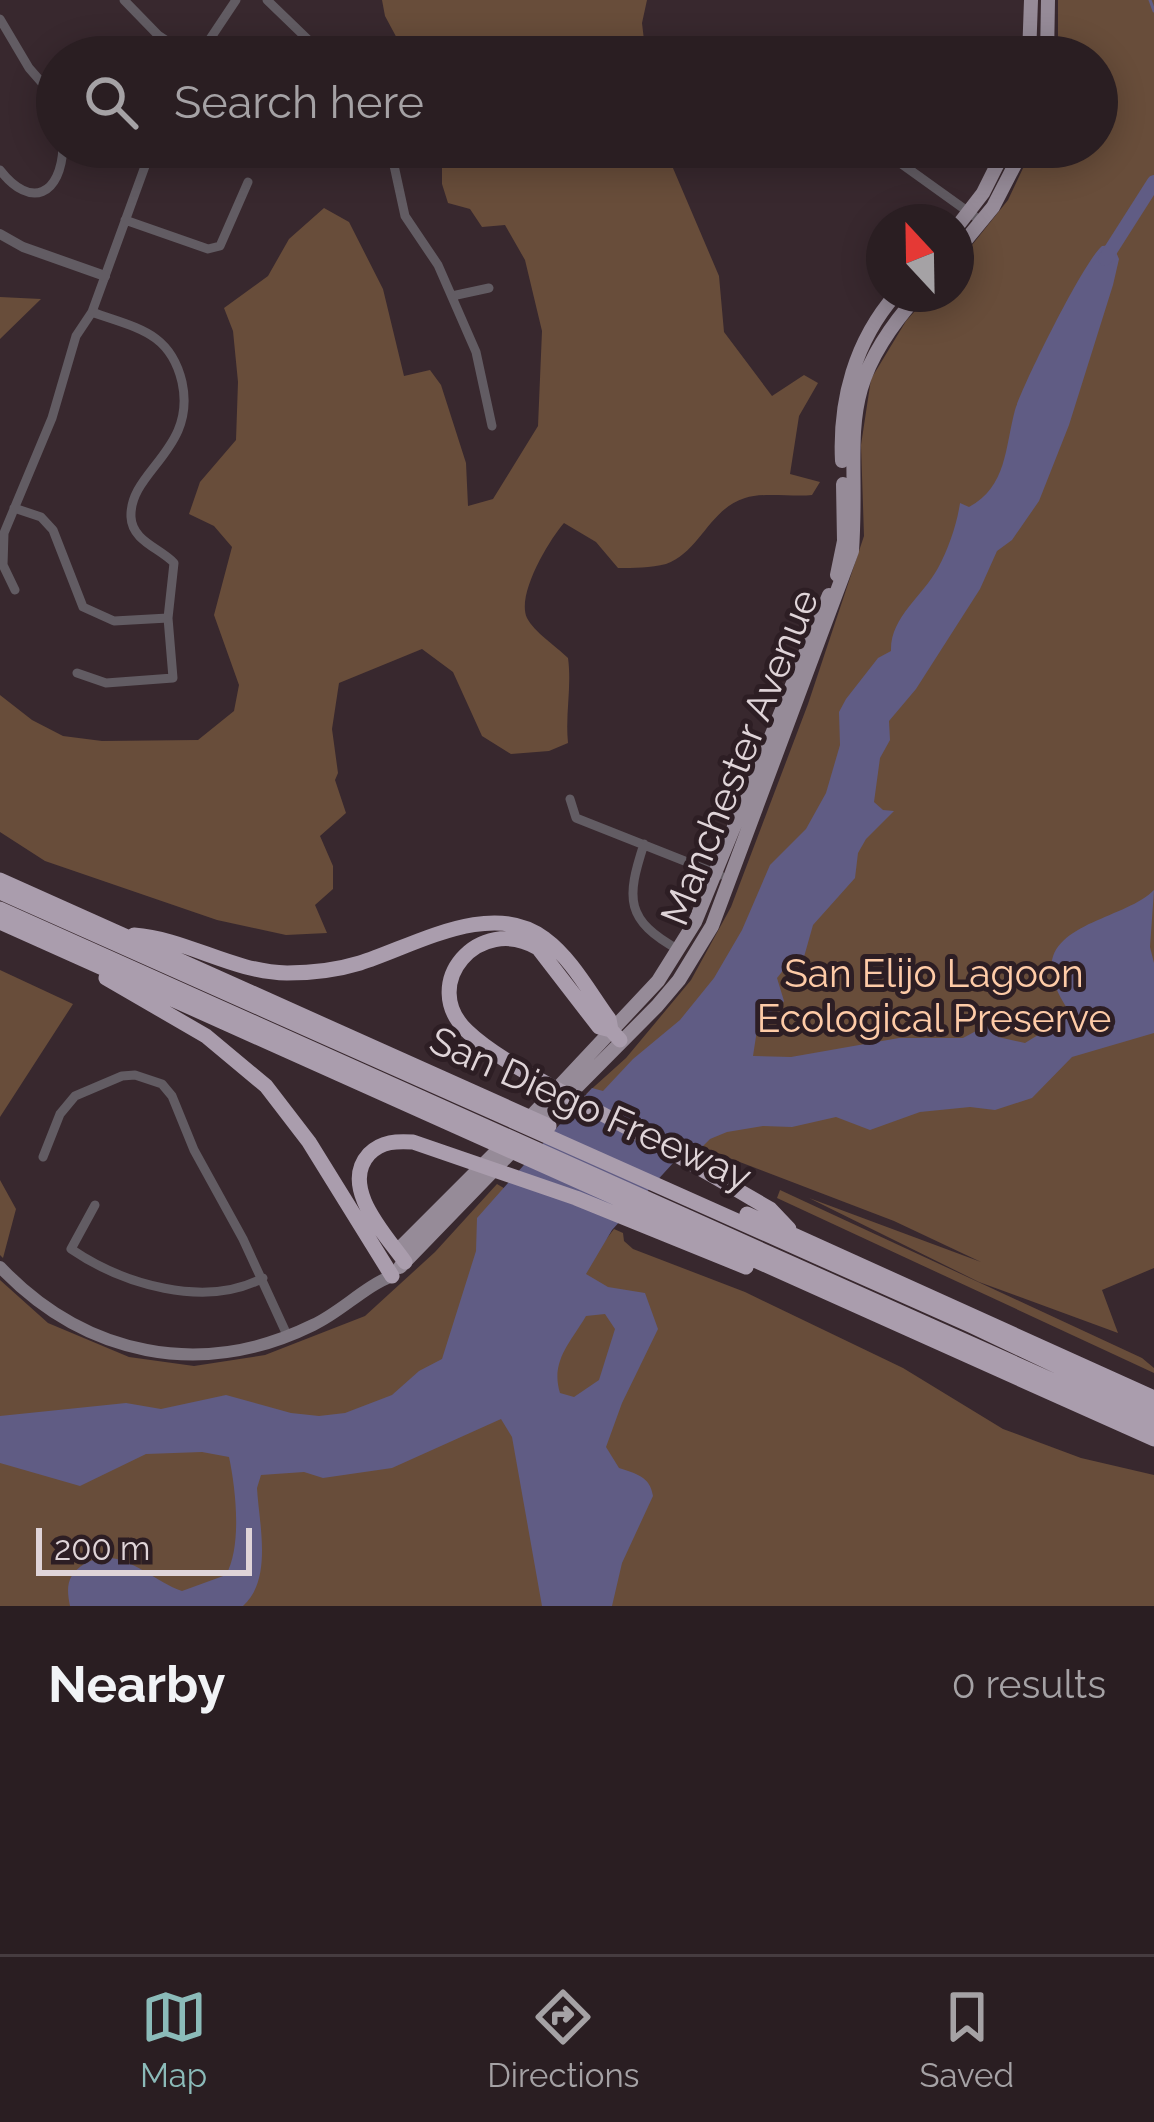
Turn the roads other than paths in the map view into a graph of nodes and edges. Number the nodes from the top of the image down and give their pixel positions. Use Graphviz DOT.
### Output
graph roads {
  1 [pos="124,0"];
  2 [pos="236,0"];
  3 [pos="267,0"];
  4 [pos="1031,0"];
  5 [pos="1048,0"];
  6 [pos="0,19"];
  7 [pos="160,36"];
  8 [pos="209,36"];
  9 [pos="304,36"];
  10 [pos="1030,36"];
  11 [pos="1048,36"];
  12 [pos="36,76"];
  13 [pos="58,168"];
  14 [pos="144,168"];
  15 [pos="395,168"];
  16 [pos="908,168"];
  17 [pos="997,168"];
  18 [pos="1013,168"];
  19 [pos="0,170"];
  20 [pos="248,182"];
  21 [pos="975,216"];
  22 [pos="125,220"];
  23 [pos="0,234"];
  24 [pos="105,276"];
  25 [pos="489,288"];
  26 [pos="452,296"];
  27 [pos="92,312"];
  28 [pos="883,312"];
  29 [pos="904,312"];
  30 [pos="492,426"];
  31 [pos="14,508"];
  32 [pos="15,590"];
  33 [pos="168,619"];
  34 [pos="77,674"];
  35 [pos="570,799"];
  36 [pos="644,844"];
  37 [pos="714,872"];
  38 [pos="730,879"];
  39 [pos="0,880"];
  40 [pos="0,892"];
  41 [pos="0,909"];
  42 [pos="0,922"];
  43 [pos="119,933"];
  44 [pos="679,950"];
  45 [pos="91,963"];
  46 [pos="615,1035"];
  47 [pos="511,1115"];
  48 [pos="480,1130"];
  49 [pos="43,1157"];
  50 [pos="679,1189"];
  51 [pos="94,1205"];
  52 [pos="793,1234"];
  53 [pos="401,1256"];
  54 [pos="0,1267"];
  55 [pos="385,1273"];
  56 [pos="262,1278"];
  57 [pos="288,1336"];
  58 [pos="959,1344"];
  59 [pos="1154,1398"];
  60 [pos="1154,1412"];
  61 [pos="1154,1426"];
  62 [pos="1154,1439"];
  1 -- 7 [label="street"];
  2 -- 8 [label="street"];
  3 -- 9 [label="street"];
  4 -- 10 [label="main road"];
  5 -- 11 [label="main road"];
  6 -- 12 [label="street"];
  13 -- 19 [label="street"];
  14 -- 22 [label="street"];
  15 -- 26 [label="street"];
  16 -- 21 [label="street"];
  17 -- 21 [label="main road"];
  18 -- 21 [label="main road"];
  20 -- 22 [label="street"];
  22 -- 24 [label="street"];
  23 -- 24 [label="street"];
  24 -- 27 [label="street"];
  25 -- 26 [label="street"];
  26 -- 30 [label="street"];
  27 -- 31 [label="street"];
  27 -- 33 [label="street"];
  28 -- 37 [label="main road, Manchester Avenue"];
  29 -- 38 [label="main road, Manchester Avenue"];
  31 -- 32 [label="street"];
  31 -- 33 [label="street"];
  33 -- 34 [label="street"];
  35 -- 36 [label="street"];
  36 -- 37 [label="street"];
  36 -- 44 [label="street"];
  37 -- 38 [label="street"];
  37 -- 44 [label="main road, Manchester Avenue"];
  38 -- 46 [label="main road, Manchester Avenue"];
  39 -- 43 [label="highway, San Diego Freeway"];
  40 -- 47 [label="highway"];
  41 -- 48 [label="highway"];
  42 -- 45 [label="highway, San Diego Freeway"];
  43 -- 46 [label="highway"];
  43 -- 47 [label="highway, San Diego Freeway"];
  44 -- 46 [label="main road, Manchester Avenue"];
  45 -- 48 [label="highway, San Diego Freeway"];
  45 -- 55 [label="highway"];
  46 -- 52 [label="highway"];
  46 -- 53 [label="main road, Manchester Avenue"];
  47 -- 50 [label="highway, San Diego Freeway"];
  48 -- 58 [label="highway, San Diego Freeway"];
  49 -- 56 [label="street"];
  50 -- 52 [label="highway, San Diego Freeway"];
  50 -- 60 [label="highway"];
  51 -- 56 [label="street"];
  52 -- 59 [label="highway, San Diego Freeway"];
  53 -- 55 [label="main road, Manchester Avenue"];
  53 -- 58 [label="highway"];
  54 -- 57 [label="main road, Manchester Avenue"];
  55 -- 57 [label="main road, Manchester Avenue"];
  56 -- 57 [label="street"];
  58 -- 61 [label="highway"];
  58 -- 62 [label="highway, San Diego Freeway"];
}
